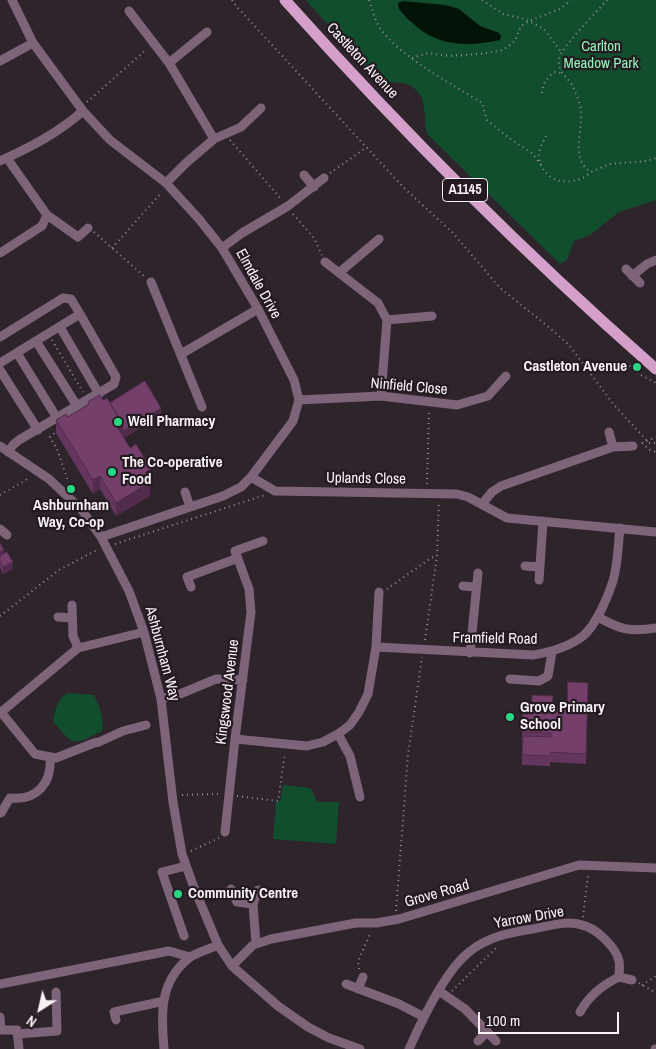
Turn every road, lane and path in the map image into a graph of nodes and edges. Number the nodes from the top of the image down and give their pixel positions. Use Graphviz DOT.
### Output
graph roads {
  1 [pos="12,0"];
  2 [pos="232,0"];
  3 [pos="285,0"];
  4 [pos="369,0"];
  5 [pos="482,0"];
  6 [pos="571,0"];
  7 [pos="601,0"];
  8 [pos="607,0"];
  9 [pos="604,4"];
  10 [pos="129,11"];
  11 [pos="529,21"];
  12 [pos="207,32"];
  13 [pos="33,43"];
  14 [pos="154,43"];
  15 [pos="561,52"];
  16 [pos="412,58"];
  17 [pos="0,61"];
  18 [pos="170,63"];
  19 [pos="561,73"];
  20 [pos="542,93"];
  21 [pos="261,108"];
  22 [pos="83,111"];
  23 [pos="227,134"];
  24 [pos="546,136"];
  25 [pos="214,140"];
  26 [pos="367,147"];
  27 [pos="656,158"];
  28 [pos="4,160"];
  29 [pos="541,165"];
  30 [pos="591,172"];
  31 [pos="304,175"];
  32 [pos="324,178"];
  33 [pos="166,183"];
  34 [pos="314,187"];
  35 [pos="288,206"];
  36 [pos="47,215"];
  37 [pos="88,228"];
  38 [pos="379,239"];
  39 [pos="112,248"];
  40 [pos="222,248"];
  41 [pos="0,253"];
  42 [pos="656,260"];
  43 [pos="325,262"];
  44 [pos="340,272"];
  45 [pos="151,282"];
  46 [pos="640,283"];
  47 [pos="258,309"];
  48 [pos="80,314"];
  49 [pos="432,316"];
  50 [pos="386,320"];
  51 [pos="60,327"];
  52 [pos="48,333"];
  53 [pos="0,337"];
  54 [pos="36,342"];
  55 [pos="17,353"];
  56 [pos="181,354"];
  57 [pos="626,362"];
  58 [pos="0,363"];
  59 [pos="656,369"];
  60 [pos="0,370"];
  61 [pos="506,376"];
  62 [pos="656,383"];
  63 [pos="99,394"];
  64 [pos="381,396"];
  65 [pos="88,400"];
  66 [pos="299,400"];
  67 [pos="430,402"];
  68 [pos="76,406"];
  69 [pos="202,407"];
  70 [pos="57,418"];
  71 [pos="60,429"];
  72 [pos="38,430"];
  73 [pos="609,432"];
  74 [pos="656,437"];
  75 [pos="647,441"];
  76 [pos="656,443"];
  77 [pos="638,444"];
  78 [pos="613,447"];
  79 [pos="4,449"];
  80 [pos="656,452"];
  81 [pos="30,476"];
  82 [pos="251,477"];
  83 [pos="68,481"];
  84 [pos="275,491"];
  85 [pos="185,492"];
  86 [pos="427,494"];
  87 [pos="440,494"];
  88 [pos="0,495"];
  89 [pos="482,504"];
  90 [pos="190,507"];
  91 [pos="543,521"];
  92 [pos="620,528"];
  93 [pos="656,532"];
  94 [pos="103,541"];
  95 [pos="264,541"];
  96 [pos="437,556"];
  97 [pos="238,558"];
  98 [pos="525,566"];
  99 [pos="540,567"];
  100 [pos="478,573"];
  101 [pos="539,580"];
  102 [pos="463,586"];
  103 [pos="191,587"];
  104 [pos="476,587"];
  105 [pos="379,592"];
  106 [pos="72,605"];
  107 [pos="0,616"];
  108 [pos="598,617"];
  109 [pos="58,618"];
  110 [pos="72,618"];
  111 [pos="656,628"];
  112 [pos="144,632"];
  113 [pos="376,647"];
  114 [pos="78,648"];
  115 [pos="423,650"];
  116 [pos="552,652"];
  117 [pos="470,653"];
  118 [pos="510,679"];
  119 [pos="244,680"];
  120 [pos="161,698"];
  121 [pos="0,712"];
  122 [pos="146,725"];
  123 [pos="338,734"];
  124 [pos="235,739"];
  125 [pos="286,744"];
  126 [pos="50,757"];
  127 [pos="229,795"];
  128 [pos="172,796"];
  129 [pos="360,797"];
  130 [pos="1,814"];
  131 [pos="225,832"];
  132 [pos="182,854"];
  133 [pos="186,866"];
  134 [pos="589,866"];
  135 [pos="656,868"];
  136 [pos="231,889"];
  137 [pos="258,890"];
  138 [pos="253,904"];
  139 [pos="396,920"];
  140 [pos="376,923"];
  141 [pos="583,924"];
  142 [pos="503,934"];
  143 [pos="184,936"];
  144 [pos="256,944"];
  145 [pos="218,945"];
  146 [pos="190,957"];
  147 [pos="232,966"];
  148 [pos="656,976"];
  149 [pos="363,977"];
  150 [pos="619,977"];
  151 [pos="632,980"];
  152 [pos="0,984"];
  153 [pos="346,984"];
  154 [pos="642,985"];
  155 [pos="358,989"];
  156 [pos="56,992"];
  157 [pos="656,993"];
  158 [pos="443,994"];
  159 [pos="164,1001"];
  160 [pos="580,1012"];
  161 [pos="0,1017"];
  162 [pos="424,1017"];
  163 [pos="116,1020"];
  164 [pos="17,1032"];
  165 [pos="488,1032"];
  166 [pos="478,1041"];
  167 [pos="496,1041"];
  168 [pos="19,1049"];
  169 [pos="164,1049"];
  170 [pos="360,1049"];
  171 [pos="409,1049"];
  1 -- 13 [label="street, Elmdale Drive"];
  2 -- 26 [label="path"];
  3 -- 59 [label="main road, Castleton Avenue / A1145"];
  4 -- 16 [label="path"];
  5 -- 11 [label="path"];
  6 -- 11 [label="path"];
  7 -- 9 [label="path"];
  8 -- 9 [label="path"];
  9 -- 15 [label="path"];
  10 -- 14 [label="street"];
  11 -- 15 [label="path"];
  11 -- 16 [label="path"];
  12 -- 18 [label="street"];
  13 -- 17 [label="street"];
  13 -- 22 [label="street, Elmdale Drive"];
  14 -- 18 [label="street"];
  14 -- 22 [label="path"];
  15 -- 19 [label="path"];
  16 -- 29 [label="path"];
  18 -- 25 [label="street"];
  19 -- 20 [label="path"];
  19 -- 30 [label="path"];
  21 -- 23 [label="street"];
  22 -- 28 [label="street"];
  22 -- 33 [label="street, Elmdale Drive"];
  23 -- 25 [label="street"];
  23 -- 35 [label="path"];
  24 -- 29 [label="path"];
  25 -- 33 [label="street"];
  26 -- 32 [label="path"];
  26 -- 75 [label="path"];
  27 -- 30 [label="path"];
  28 -- 36 [label="street"];
  29 -- 30 [label="path"];
  31 -- 34 [label="street"];
  32 -- 34 [label="street"];
  33 -- 39 [label="path"];
  33 -- 40 [label="street, Elmdale Drive"];
  34 -- 35 [label="street"];
  35 -- 40 [label="street"];
  35 -- 43 [label="path"];
  36 -- 37 [label="street"];
  36 -- 41 [label="street"];
  37 -- 39 [label="path"];
  38 -- 44 [label="street"];
  39 -- 45 [label="path"];
  40 -- 47 [label="street, Elmdale Drive"];
  42 -- 46 [label="street"];
  43 -- 44 [label="street"];
  44 -- 50 [label="street"];
  45 -- 56 [label="street"];
  47 -- 56 [label="street"];
  47 -- 66 [label="street, Elmdale Drive"];
  48 -- 51 [label="street"];
  48 -- 53 [label="street"];
  48 -- 63 [label="street"];
  49 -- 50 [label="street"];
  50 -- 64 [label="street"];
  51 -- 52 [label="street"];
  51 -- 63 [label="street"];
  52 -- 54 [label="street"];
  52 -- 65 [label="path"];
  54 -- 55 [label="street"];
  54 -- 68 [label="street"];
  55 -- 58 [label="street"];
  55 -- 70 [label="street"];
  56 -- 69 [label="street"];
  57 -- 62 [label="path"];
  60 -- 72 [label="street"];
  61 -- 67 [label="street, Ninfield Close"];
  63 -- 65 [label="street"];
  64 -- 66 [label="street, Ninfield Close"];
  64 -- 67 [label="street, Ninfield Close"];
  65 -- 68 [label="street"];
  66 -- 82 [label="street"];
  67 -- 86 [label="path"];
  68 -- 70 [label="street"];
  70 -- 72 [label="street"];
  71 -- 83 [label="path"];
  72 -- 79 [label="street"];
  73 -- 78 [label="street"];
  74 -- 75 [label="path"];
  75 -- 76 [label="path"];
  77 -- 78 [label="street"];
  77 -- 80 [label="path"];
  78 -- 89 [label="street"];
  79 -- 94 [label="street, Ashburnham Way"];
  81 -- 88 [label="path"];
  82 -- 84 [label="street, Uplands Close"];
  82 -- 90 [label="street"];
  84 -- 86 [label="street, Uplands Close"];
  84 -- 94 [label="path"];
  85 -- 90 [label="street"];
  86 -- 87 [label="street, Uplands Close"];
  87 -- 89 [label="street, Uplands Close"];
  87 -- 96 [label="path"];
  89 -- 91 [label="street, Uplands Close"];
  90 -- 94 [label="street"];
  91 -- 92 [label="street, Uplands Close"];
  91 -- 99 [label="street"];
  92 -- 93 [label="street, Uplands Close"];
  92 -- 108 [label="street, Framfield Road"];
  94 -- 107 [label="path"];
  94 -- 112 [label="street, Ashburnham Way"];
  95 -- 97 [label="street"];
  96 -- 105 [label="path"];
  96 -- 115 [label="path"];
  97 -- 103 [label="street"];
  97 -- 119 [label="street, Kingswood Avenue"];
  98 -- 99 [label="street"];
  99 -- 101 [label="street"];
  100 -- 104 [label="street"];
  102 -- 104 [label="street"];
  104 -- 117 [label="street"];
  105 -- 113 [label="street"];
  106 -- 110 [label="street"];
  108 -- 111 [label="street"];
  108 -- 116 [label="street, Framfield Road"];
  109 -- 110 [label="street"];
  110 -- 114 [label="street"];
  112 -- 114 [label="street"];
  112 -- 120 [label="street, Ashburnham Way"];
  113 -- 115 [label="street, Framfield Road"];
  113 -- 123 [label="street"];
  114 -- 121 [label="street"];
  115 -- 117 [label="street, Framfield Road"];
  115 -- 139 [label="path"];
  116 -- 117 [label="street, Framfield Road"];
  116 -- 118 [label="street"];
  119 -- 120 [label="street"];
  119 -- 124 [label="street, Kingswood Avenue"];
  120 -- 128 [label="street, Ashburnham Way"];
  121 -- 126 [label="street"];
  122 -- 126 [label="street"];
  123 -- 125 [label="street"];
  123 -- 129 [label="street"];
  124 -- 125 [label="street"];
  124 -- 127 [label="street, Kingswood Avenue"];
  125 -- 127 [label="path"];
  126 -- 130 [label="street"];
  127 -- 128 [label="path"];
  127 -- 131 [label="street, Kingswood Avenue"];
  128 -- 132 [label="street, Ashburnham Way"];
  131 -- 132 [label="path"];
  132 -- 133 [label="street, Ashburnham Way"];
  133 -- 143 [label="street"];
  133 -- 145 [label="street, Ashburnham Way"];
  134 -- 135 [label="street, Grove Road"];
  134 -- 139 [label="street, Grove Road"];
  134 -- 141 [label="path"];
  136 -- 138 [label="street"];
  137 -- 138 [label="street"];
  138 -- 144 [label="street"];
  139 -- 140 [label="street, Grove Road"];
  140 -- 144 [label="street, Grove Road"];
  140 -- 149 [label="path"];
  141 -- 142 [label="street, Yarrow Drive"];
  141 -- 150 [label="street, Yarrow Drive"];
  142 -- 158 [label="path"];
  142 -- 158 [label="street, Yarrow Drive"];
  144 -- 147 [label="street, Grove Road"];
  145 -- 146 [label="street"];
  145 -- 147 [label="street, Ashburnham Way"];
  146 -- 152 [label="street"];
  146 -- 159 [label="street"];
  147 -- 170 [label="street, Ashburnham Way"];
  148 -- 154 [label="path"];
  149 -- 155 [label="street"];
  150 -- 151 [label="street"];
  150 -- 160 [label="street"];
  151 -- 154 [label="path"];
  153 -- 155 [label="street"];
  154 -- 157 [label="path"];
  155 -- 162 [label="street"];
  156 -- 164 [label="street"];
  158 -- 162 [label="street, Yarrow Drive"];
  158 -- 165 [label="street"];
  159 -- 163 [label="street"];
  159 -- 169 [label="street"];
  161 -- 164 [label="street"];
  162 -- 171 [label="street, Yarrow Drive"];
  164 -- 168 [label="street"];
  165 -- 166 [label="street"];
  165 -- 167 [label="street"];
}
